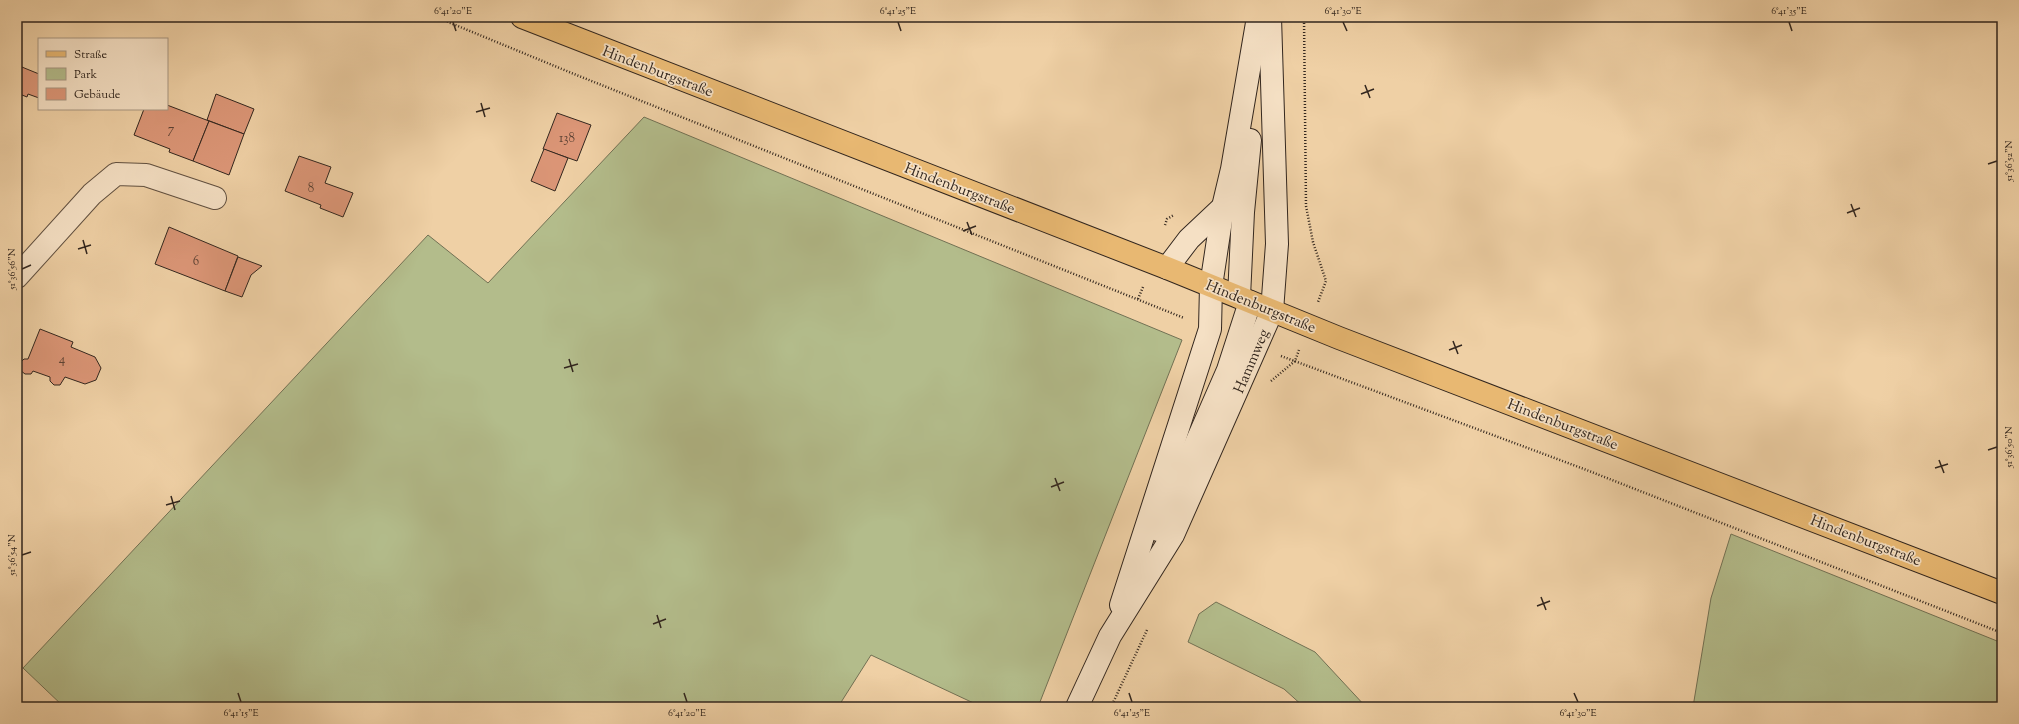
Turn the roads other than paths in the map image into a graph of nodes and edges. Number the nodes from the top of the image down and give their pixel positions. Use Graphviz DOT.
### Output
graph roads {
  1 [pos="522,17"];
  2 [pos="1258,17"];
  3 [pos="1262,17"];
  4 [pos="1270,17"];
  5 [pos="215,198"];
  6 [pos="1223,207"];
  7 [pos="1160,265"];
  8 [pos="17,277"];
  9 [pos="1211,286"];
  10 [pos="1245,299"];
  11 [pos="1272,311"];
  12 [pos="2002,593"];
  13 [pos="1113,633"];
  14 [pos="1077,707"];
  1 -- 7 [label="main road, Hindenburgstraße"];
  2 -- 6 [label="main road, Hammweg"];
  3 -- 10 [label="main road, Hammweg"];
  4 -- 11 [label="main road, Hammweg"];
  5 -- 8 [label="main road"];
  6 -- 7 [label="main road"];
  6 -- 9 [label="main road, Hammweg"];
  7 -- 9 [label="main road, Hindenburgstraße"];
  9 -- 10 [label="main road, Hindenburgstraße"];
  9 -- 13 [label="main road, Hammweg"];
  10 -- 11 [label="main road, Hindenburgstraße"];
  10 -- 13 [label="main road, Hammweg"];
  11 -- 12 [label="main road, Hindenburgstraße"];
  11 -- 13 [label="main road, Hammweg"];
  13 -- 14 [label="main road, Hammweg"];
}
